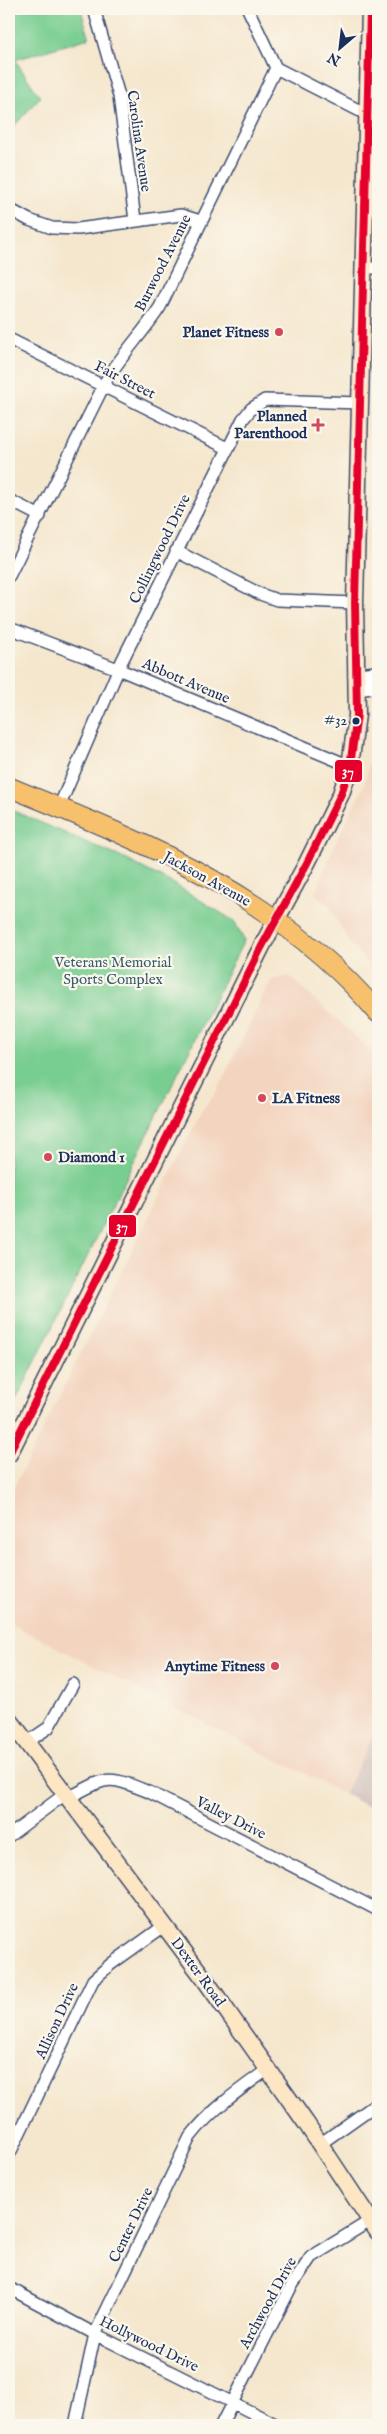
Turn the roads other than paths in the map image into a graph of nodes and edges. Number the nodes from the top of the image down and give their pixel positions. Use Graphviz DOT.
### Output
graph roads {
  1 [pos="94,9"];
  2 [pos="248,9"];
  3 [pos="370,9"];
  4 [pos="276,68"];
  5 [pos="366,114"];
  6 [pos="9,209"];
  7 [pos="135,220"];
  8 [pos="200,221"];
  9 [pos="371,268"];
  10 [pos="9,339"];
  11 [pos="103,387"];
  12 [pos="360,403"];
  13 [pos="227,448"];
  14 [pos="9,500"];
  15 [pos="40,516"];
  16 [pos="176,551"];
  17 [pos="9,576"];
  18 [pos="355,603"];
  19 [pos="9,628"];
  20 [pos="118,669"];
  21 [pos="378,674"];
  22 [pos="356,682"];
  23 [pos="378,685"];
  24 [pos="350,766"];
  25 [pos="9,787"];
  26 [pos="59,808"];
  27 [pos="278,920"];
  28 [pos="378,1013"];
  29 [pos="9,1454"];
  30 [pos="73,1684"];
  31 [pos="9,1720"];
  32 [pos="26,1743"];
  33 [pos="66,1796"];
  34 [pos="9,1836"];
  35 [pos="378,1910"];
  36 [pos="164,1926"];
  37 [pos="267,2070"];
  38 [pos="378,2103"];
  39 [pos="320,2144"];
  40 [pos="9,2155"];
  41 [pos="374,2227"];
  42 [pos="9,2288"];
  43 [pos="95,2334"];
  44 [pos="233,2402"];
  45 [pos="74,2425"];
  46 [pos="221,2425"];
  47 [pos="277,2425"];
  1 -- 7 [label="street, Carolina Avenue"];
  2 -- 4 [label="street"];
  3 -- 5 [label="main road"];
  4 -- 5 [label="street"];
  4 -- 8 [label="street, Burwood Avenue"];
  5 -- 9 [label="main road"];
  6 -- 7 [label="street"];
  7 -- 8 [label="street"];
  8 -- 11 [label="street, Burwood Avenue"];
  9 -- 12 [label="main road"];
  10 -- 11 [label="street, Fair Street"];
  11 -- 13 [label="street, Fair Street"];
  11 -- 15 [label="street, Burwood Avenue"];
  12 -- 13 [label="street, Collingwood Drive"];
  12 -- 18 [label="main road"];
  13 -- 16 [label="street, Collingwood Drive"];
  14 -- 15 [label="street"];
  15 -- 17 [label="street, Burwood Avenue"];
  16 -- 18 [label="street"];
  16 -- 20 [label="street, Collingwood Drive"];
  18 -- 22 [label="main road"];
  19 -- 20 [label="street, Abbott Avenue"];
  20 -- 24 [label="street, Abbott Avenue"];
  20 -- 26 [label="street, Collingwood Drive"];
  21 -- 22 [label="street"];
  22 -- 23 [label="street"];
  22 -- 24 [label="main road"];
  24 -- 27 [label="main road"];
  25 -- 26 [label="main road, Jackson Avenue"];
  26 -- 27 [label="main road, Jackson Avenue"];
  27 -- 28 [label="main road, Jackson Avenue"];
  27 -- 29 [label="main road"];
  30 -- 32 [label="street"];
  31 -- 32 [label="main road, Dexter Road"];
  32 -- 33 [label="main road, Dexter Road"];
  33 -- 34 [label="street, Valley Drive"];
  33 -- 35 [label="street, Valley Drive"];
  33 -- 36 [label="main road, Dexter Road"];
  36 -- 37 [label="main road, Dexter Road"];
  36 -- 40 [label="street, Allison Drive"];
  37 -- 39 [label="main road, Dexter Road"];
  37 -- 43 [label="street, Center Drive"];
  38 -- 39 [label="street"];
  39 -- 41 [label="main road, Dexter Road"];
  41 -- 44 [label="street, Archwood Drive"];
  42 -- 43 [label="street, Hollywood Drive"];
  43 -- 44 [label="street, Hollywood Drive"];
  43 -- 45 [label="street, Center Drive"];
  44 -- 46 [label="street, Archwood Drive"];
  44 -- 47 [label="street, Hollywood Drive"];
}
